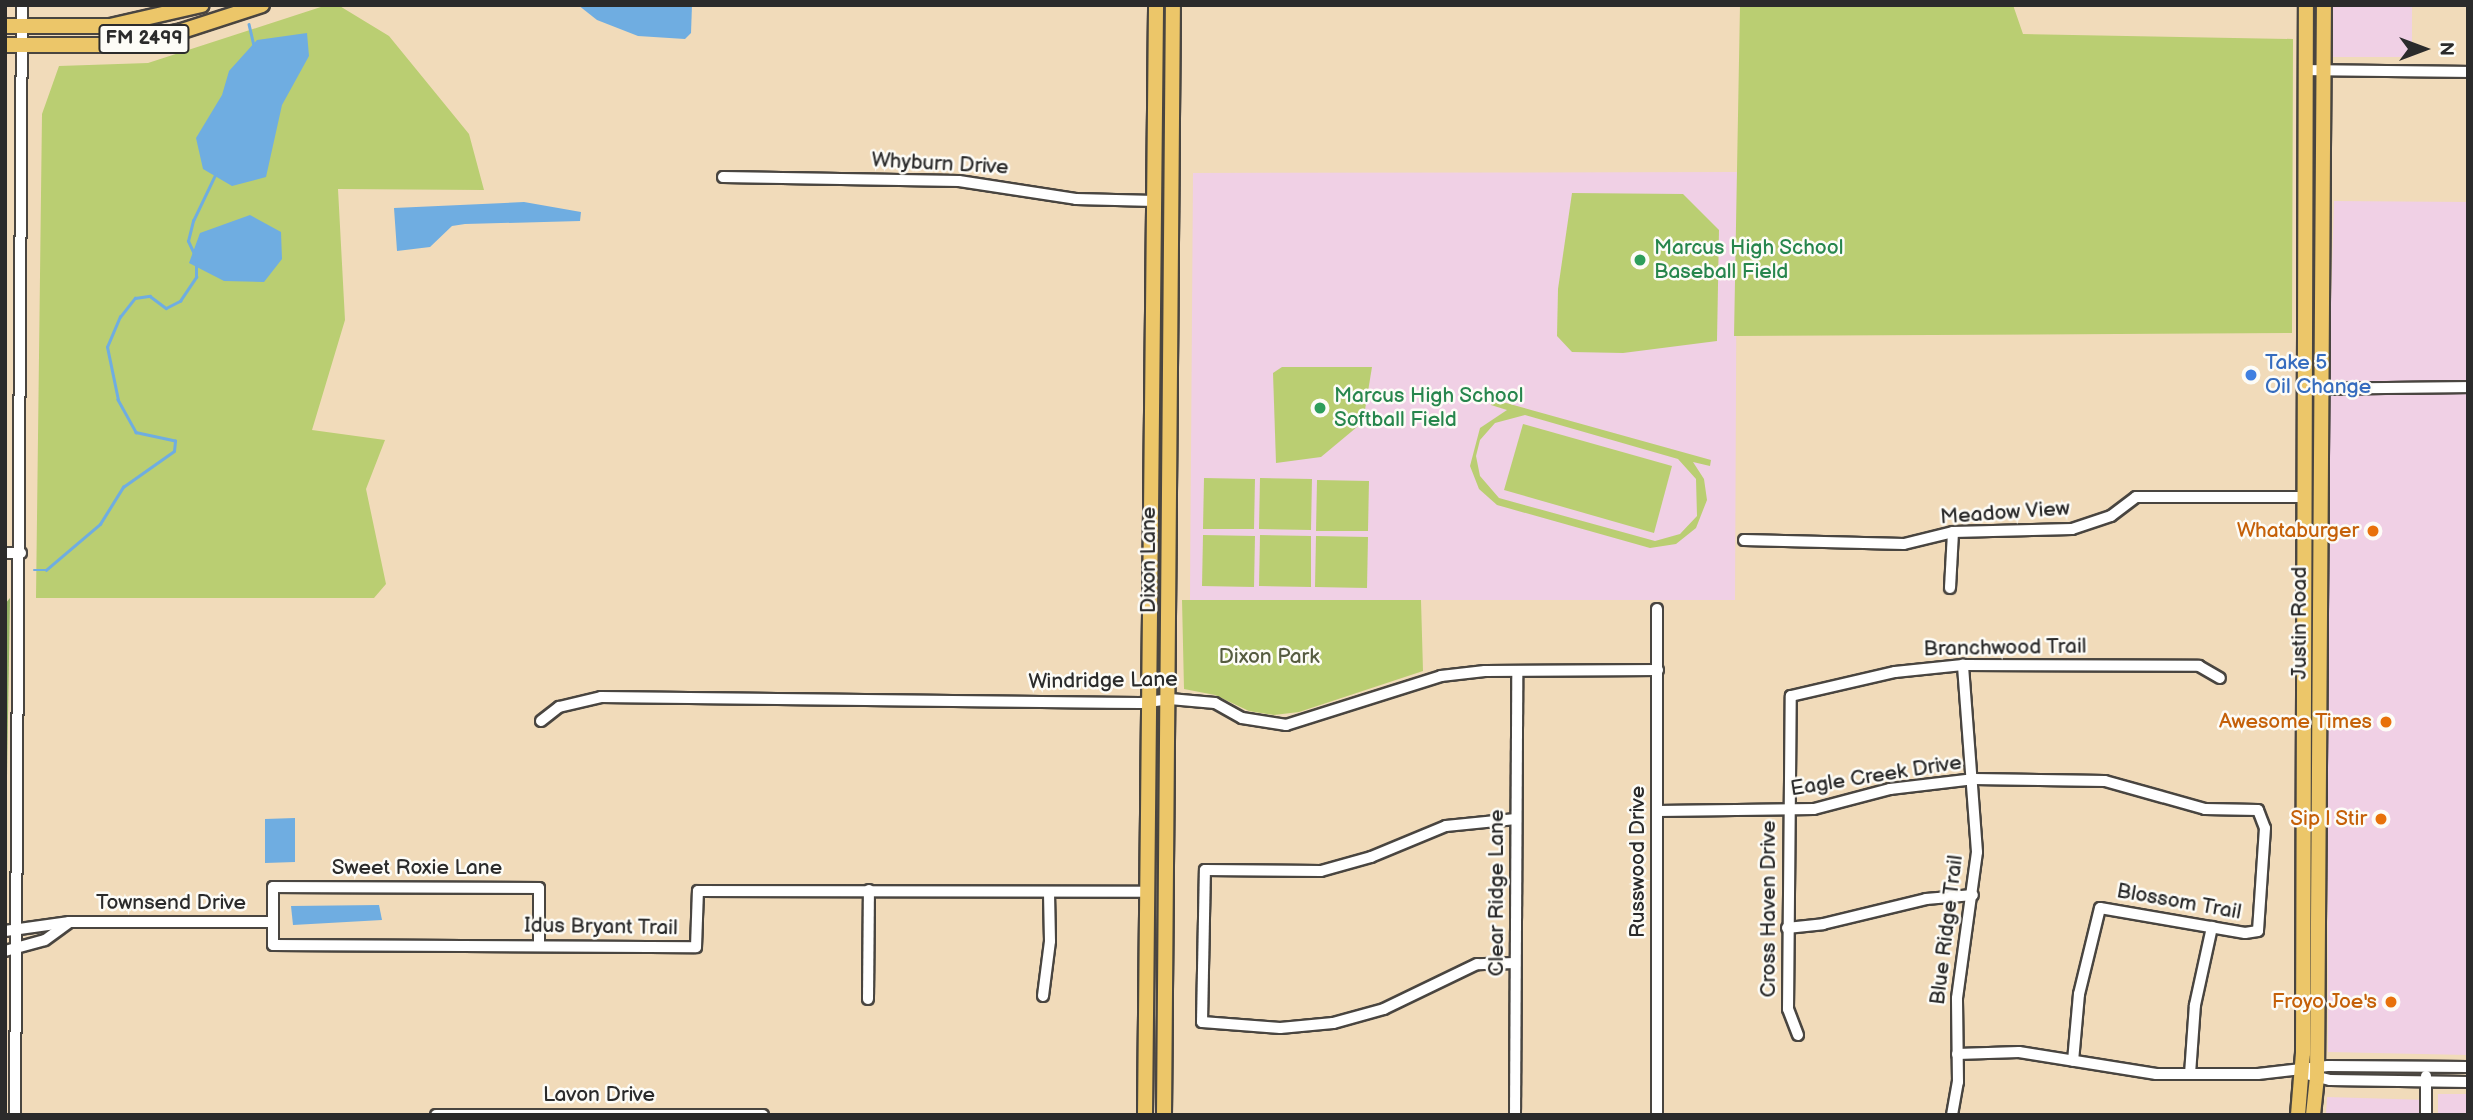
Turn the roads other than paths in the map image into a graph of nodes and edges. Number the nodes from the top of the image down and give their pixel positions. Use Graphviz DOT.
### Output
graph roads {
  1 [pos="22,5"];
  2 [pos="202,5"];
  3 [pos="262,5"];
  4 [pos="1173,5"];
  5 [pos="2306,5"];
  6 [pos="2324,5"];
  7 [pos="1156,13"];
  8 [pos="1173,20"];
  9 [pos="5,26"];
  10 [pos="22,26"];
  11 [pos="5,45"];
  12 [pos="22,45"];
  13 [pos="2305,70"];
  14 [pos="2324,70"];
  15 [pos="2468,72"];
  16 [pos="723,177"];
  17 [pos="1155,201"];
  18 [pos="2468,387"];
  19 [pos="2304,390"];
  20 [pos="2322,390"];
  21 [pos="2304,497"];
  22 [pos="1953,532"];
  23 [pos="1744,540"];
  24 [pos="5,553"];
  25 [pos="21,553"];
  26 [pos="1950,588"];
  27 [pos="1657,609"];
  28 [pos="1964,665"];
  29 [pos="1658,670"];
  30 [pos="1517,671"];
  31 [pos="2220,678"];
  32 [pos="1790,696"];
  33 [pos="1170,699"];
  34 [pos="1151,703"];
  35 [pos="541,721"];
  36 [pos="1974,779"];
  37 [pos="1788,810"];
  38 [pos="1658,811"];
  39 [pos="2262,815"];
  40 [pos="1516,819"];
  41 [pos="869,890"];
  42 [pos="1049,892"];
  43 [pos="1148,892"];
  44 [pos="1973,895"];
  45 [pos="69,922"];
  46 [pos="273,922"];
  47 [pos="2213,927"];
  48 [pos="1787,928"];
  49 [pos="18,929"];
  50 [pos="5,930"];
  51 [pos="539,945"];
  52 [pos="5,951"];
  53 [pos="18,951"];
  54 [pos="1516,962"];
  55 [pos="1043,996"];
  56 [pos="868,999"];
  57 [pos="1798,1035"];
  58 [pos="1958,1054"];
  59 [pos="2073,1061"];
  60 [pos="2427,1067"];
  61 [pos="2468,1067"];
  62 [pos="2301,1072"];
  63 [pos="2317,1073"];
  64 [pos="2190,1074"];
  65 [pos="2426,1081"];
  66 [pos="2468,1082"];
  67 [pos="573,1114"];
  68 [pos="730,1114"];
  69 [pos="15,1115"];
  70 [pos="436,1115"];
  71 [pos="763,1115"];
  72 [pos="1145,1115"];
  73 [pos="1164,1115"];
  74 [pos="1515,1115"];
  75 [pos="1657,1115"];
  76 [pos="1952,1115"];
  77 [pos="2298,1115"];
  78 [pos="2313,1115"];
  79 [pos="2426,1115"];
  1 -- 10 [label="street"];
  2 -- 10 [label="main road, FM 2499"];
  3 -- 12 [label="main road, FM 2499"];
  4 -- 8 [label="main road, Dixon Lane"];
  5 -- 13 [label="main road, Justin Road"];
  6 -- 14 [label="main road, Justin Road"];
  7 -- 8 [label="main road"];
  7 -- 17 [label="main road, Dixon Lane"];
  8 -- 33 [label="main road, Dixon Lane"];
  9 -- 10 [label="main road, FM 2499"];
  10 -- 12 [label="street"];
  11 -- 12 [label="main road, FM 2499"];
  12 -- 25 [label="street"];
  13 -- 14 [label="street"];
  13 -- 19 [label="main road, Justin Road"];
  14 -- 15 [label="street"];
  14 -- 20 [label="main road, Justin Road"];
  16 -- 17 [label="street, Whyburn Drive"];
  17 -- 34 [label="main road, Dixon Lane"];
  18 -- 20 [label="street"];
  19 -- 20 [label="street"];
  19 -- 21 [label="main road, Justin Road"];
  20 -- 63 [label="main road, Justin Road"];
  21 -- 22 [label="street, Meadow View"];
  21 -- 62 [label="main road, Justin Road"];
  22 -- 23 [label="street, Meadow View"];
  22 -- 26 [label="street"];
  24 -- 25 [label="street"];
  25 -- 49 [label="street"];
  27 -- 29 [label="street, Russwood Drive"];
  28 -- 31 [label="street, Branchwood Trail"];
  28 -- 32 [label="street, Branchwood Trail"];
  28 -- 36 [label="street, Blue Ridge Trail"];
  29 -- 30 [label="street, Windridge Lane"];
  29 -- 38 [label="street, Russwood Drive"];
  30 -- 33 [label="street, Windridge Lane"];
  30 -- 40 [label="street, Clear Ridge Lane"];
  32 -- 37 [label="street, Cross Haven Drive"];
  33 -- 34 [label="street, Windridge Lane"];
  33 -- 73 [label="main road, Dixon Lane"];
  34 -- 35 [label="street, Windridge Lane"];
  34 -- 43 [label="main road, Dixon Lane"];
  36 -- 37 [label="street, Eagle Creek Drive"];
  36 -- 39 [label="street, Eagle Creek Drive"];
  36 -- 44 [label="street, Blue Ridge Trail"];
  37 -- 38 [label="street, Eagle Creek Drive"];
  37 -- 48 [label="street, Cross Haven Drive"];
  38 -- 75 [label="street, Russwood Drive"];
  39 -- 47 [label="street, Blossom Trail"];
  40 -- 54 [label="street, Clear Ridge Lane"];
  40 -- 54 [label="street"];
  41 -- 42 [label="street, Idus Bryant Trail"];
  41 -- 51 [label="street, Idus Bryant Trail"];
  41 -- 56 [label="street"];
  42 -- 43 [label="street, Idus Bryant Trail"];
  42 -- 55 [label="street"];
  43 -- 72 [label="main road, Dixon Lane"];
  44 -- 48 [label="street"];
  44 -- 58 [label="street, Blue Ridge Trail"];
  45 -- 46 [label="street, Townsend Drive"];
  45 -- 49 [label="street, Townsend Drive"];
  45 -- 53 [label="street, Townsend Drive"];
  46 -- 51 [label="street, Idus Bryant Trail"];
  46 -- 51 [label="street, Sweet Roxie Lane"];
  47 -- 59 [label="street, Blossom Trail"];
  47 -- 64 [label="street"];
  48 -- 57 [label="street, Cross Haven Drive"];
  49 -- 50 [label="street, Townsend Drive"];
  49 -- 53 [label="street"];
  52 -- 53 [label="street, Townsend Drive"];
  53 -- 69 [label="street"];
  54 -- 74 [label="street, Clear Ridge Lane"];
  58 -- 59 [label="street"];
  58 -- 76 [label="street, Blue Ridge Trail"];
  59 -- 64 [label="street"];
  60 -- 61 [label="street"];
  60 -- 63 [label="street"];
  60 -- 65 [label="street"];
  62 -- 63 [label="street"];
  62 -- 64 [label="street"];
  62 -- 77 [label="main road, Justin Road"];
  63 -- 65 [label="street"];
  63 -- 78 [label="main road, Justin Road"];
  65 -- 66 [label="street"];
  65 -- 79 [label="street"];
  67 -- 68 [label="street, Lavon Drive"];
  67 -- 70 [label="street, Lavon Drive"];
  68 -- 71 [label="street, Lavon Drive"];
}
